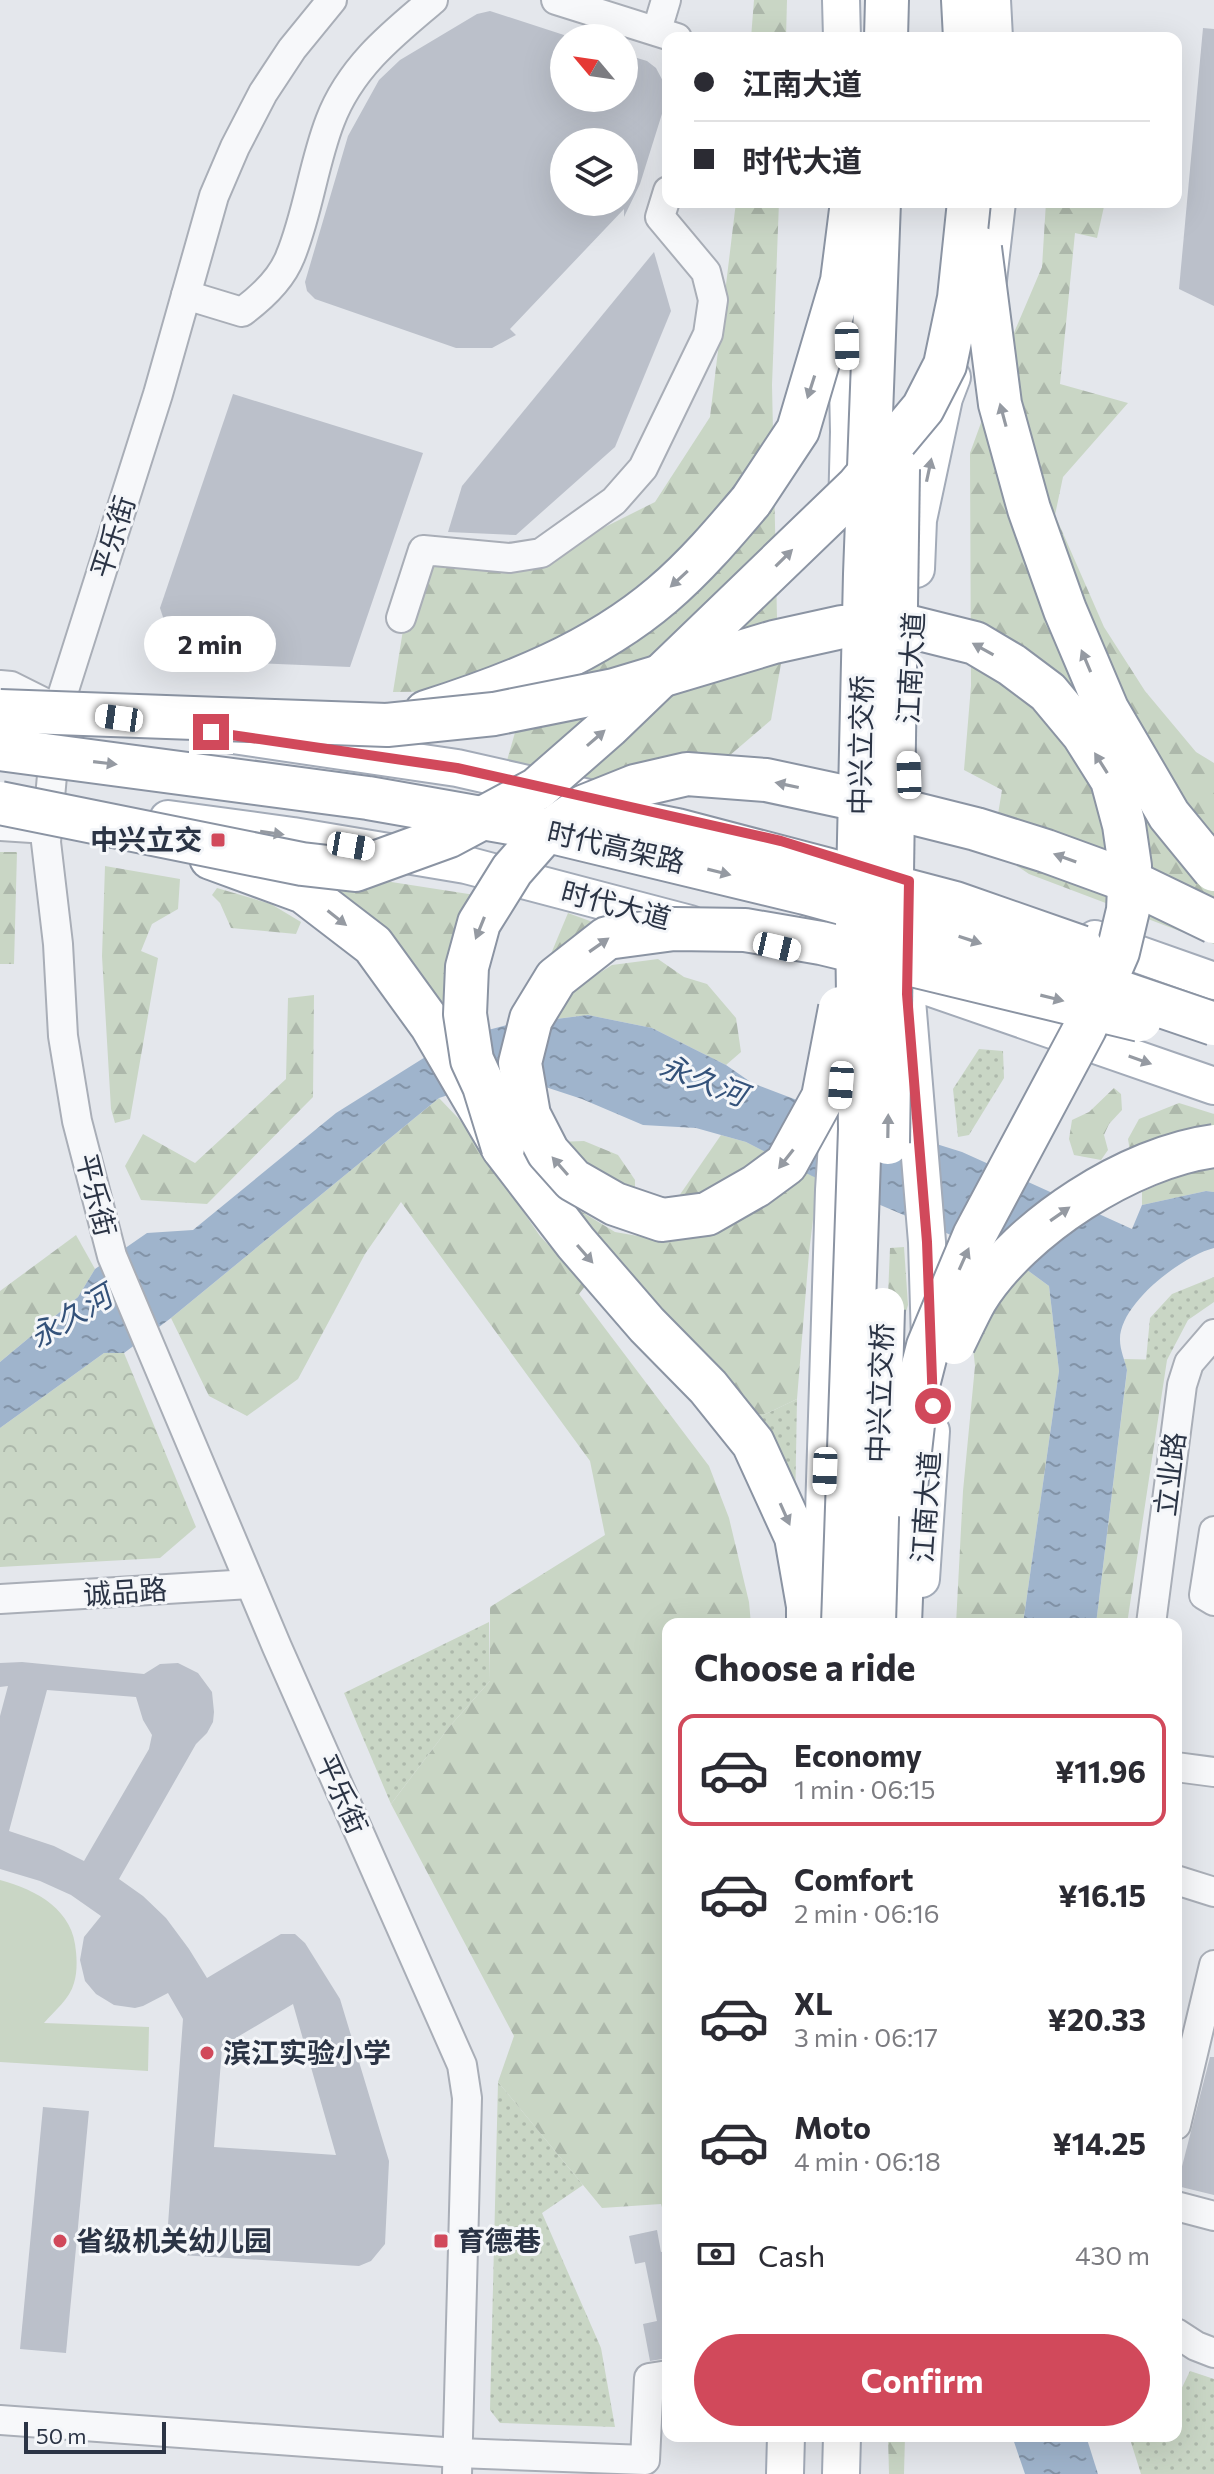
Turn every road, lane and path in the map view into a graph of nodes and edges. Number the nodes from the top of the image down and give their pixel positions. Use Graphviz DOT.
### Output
graph roads {
  1 [pos="332,0"];
  2 [pos="556,0"];
  3 [pos="666,0"];
  4 [pos="841,0"];
  5 [pos="859,0"];
  6 [pos="887,0"];
  7 [pos="910,0"];
  8 [pos="963,0"];
  9 [pos="992,0"];
  10 [pos="423,3"];
  11 [pos="662,32"];
  12 [pos="667,32"];
  13 [pos="842,32"];
  14 [pos="858,32"];
  15 [pos="886,32"];
  16 [pos="909,32"];
  17 [pos="965,32"];
  18 [pos="994,32"];
  19 [pos="663,208"];
  20 [pos="843,208"];
  21 [pos="851,208"];
  22 [pos="879,208"];
  23 [pos="905,208"];
  24 [pos="971,208"];
  25 [pos="973,208"];
  26 [pos="996,208"];
  27 [pos="186,295"];
  28 [pos="401,618"];
  29 [pos="0,685"];
  30 [pos="0,700"];
  31 [pos="58,709"];
  32 [pos="0,711"];
  33 [pos="851,714"];
  34 [pos="0,718"];
  35 [pos="907,723"];
  36 [pos="387,725"];
  37 [pos="0,749"];
  38 [pos="0,802"];
  39 [pos="48,816"];
  40 [pos="0,826"];
  41 [pos="139,832"];
  42 [pos="848,861"];
  43 [pos="1214,870"];
  44 [pos="909,881"];
  45 [pos="1214,922"];
  46 [pos="855,946"];
  47 [pos="906,979"];
  48 [pos="1214,981"];
  49 [pos="1214,993"];
  50 [pos="1214,1024"];
  51 [pos="1214,1039"];
  52 [pos="1214,1086"];
  53 [pos="1214,1146"];
  54 [pos="503,1148"];
  55 [pos="1214,1334"];
  56 [pos="905,1496"];
  57 [pos="1214,1531"];
  58 [pos="250,1584"];
  59 [pos="1211,1592"];
  60 [pos="0,1599"];
  61 [pos="808,1618"];
  62 [pos="820,1618"];
  63 [pos="843,1618"];
  64 [pos="874,1618"];
  65 [pos="900,1618"];
  66 [pos="918,1618"];
  67 [pos="1152,1618"];
  68 [pos="1182,1768"];
  69 [pos="1214,1772"];
  70 [pos="1182,1882"];
  71 [pos="1214,1892"];
  72 [pos="1214,1965"];
  73 [pos="1184,2060"];
  74 [pos="1182,2208"];
  75 [pos="1214,2216"];
  76 [pos="1182,2337"];
  77 [pos="1214,2353"];
  78 [pos="662,2376"];
  79 [pos="0,2420"];
  80 [pos="786,2442"];
  81 [pos="842,2442"];
  82 [pos="457,2464"];
  83 [pos="785,2474"];
  84 [pos="841,2474"];
  1 -- 27 [label="street, 平乐街"];
  2 -- 11 [label="street"];
  3 -- 12 [label="street"];
  4 -- 13 [label="main road"];
  5 -- 14 [label="highway"];
  6 -- 15 [label="highway"];
  7 -- 16 [label="highway"];
  8 -- 17 [label="highway"];
  9 -- 18 [label="main road"];
  10 -- 27 [label="street"];
  19 -- 28 [label="street"];
  20 -- 33 [label="main road, 江南大道"];
  21 -- 36 [label="highway, one-way, bridge"];
  22 -- 46 [label="highway, 中兴立交桥, bridge"];
  64 -- 23 [label="highway, 中兴立交桥, one-way, bridge"];
  41 -- 24 [label="highway, one-way, bridge"];
  43 -- 25 [label="highway, one-way, bridge"];
  35 -- 26 [label="main road, 江南大道, one-way"];
  27 -- 31 [label="street, 平乐街"];
  29 -- 31 [label="street"];
  30 -- 31 [label="main road"];
  31 -- 39 [label="street, 平乐街"];
  31 -- 42 [label="main road"];
  32 -- 36 [label="highway, bridge"];
  33 -- 35 [label="main road"];
  33 -- 42 [label="main road, 江南大道"];
  34 -- 49 [label="highway, 时代高架路, bridge"];
  35 -- 44 [label="main road, 江南大道"];
  56 -- 36 [label="highway, one-way, bridge"];
  37 -- 50 [label="highway, 时代高架路, one-way, bridge"];
  38 -- 39 [label="main road, 时代大道"];
  38 -- 41 [label="highway, bridge"];
  39 -- 40 [label="street"];
  39 -- 46 [label="main road, 时代大道, one-way"];
  39 -- 58 [label="street, 平乐街"];
  41 -- 54 [label="highway, one-way, bridge"];
  42 -- 44 [label="main road"];
  42 -- 46 [label="main road, 江南大道"];
  44 -- 47 [label="main road, 江南大道"];
  44 -- 48 [label="main road"];
  45 -- 54 [label="highway, one-way, bridge"];
  46 -- 47 [label="main road, 时代大道"];
  46 -- 51 [label="highway, one-way, bridge"];
  46 -- 62 [label="main road, 江南大道"];
  46 -- 63 [label="highway, 中兴立交桥, bridge"];
  47 -- 52 [label="main road, 时代大道, one-way"];
  47 -- 66 [label="main road, 江南大道"];
  56 -- 53 [label="highway, one-way, bridge"];
  54 -- 61 [label="highway, one-way"];
  55 -- 67 [label="street, 立业路"];
  56 -- 65 [label="highway"];
  57 -- 59 [label="street"];
  58 -- 60 [label="street, 诚品路"];
  58 -- 82 [label="street, 平乐街"];
  68 -- 69 [label="street"];
  70 -- 71 [label="street"];
  72 -- 73 [label="street"];
  74 -- 75 [label="street"];
  76 -- 77 [label="street"];
  78 -- 82 [label="street"];
  79 -- 82 [label="street"];
  80 -- 83 [label="main road"];
  81 -- 84 [label="main road"];
}
